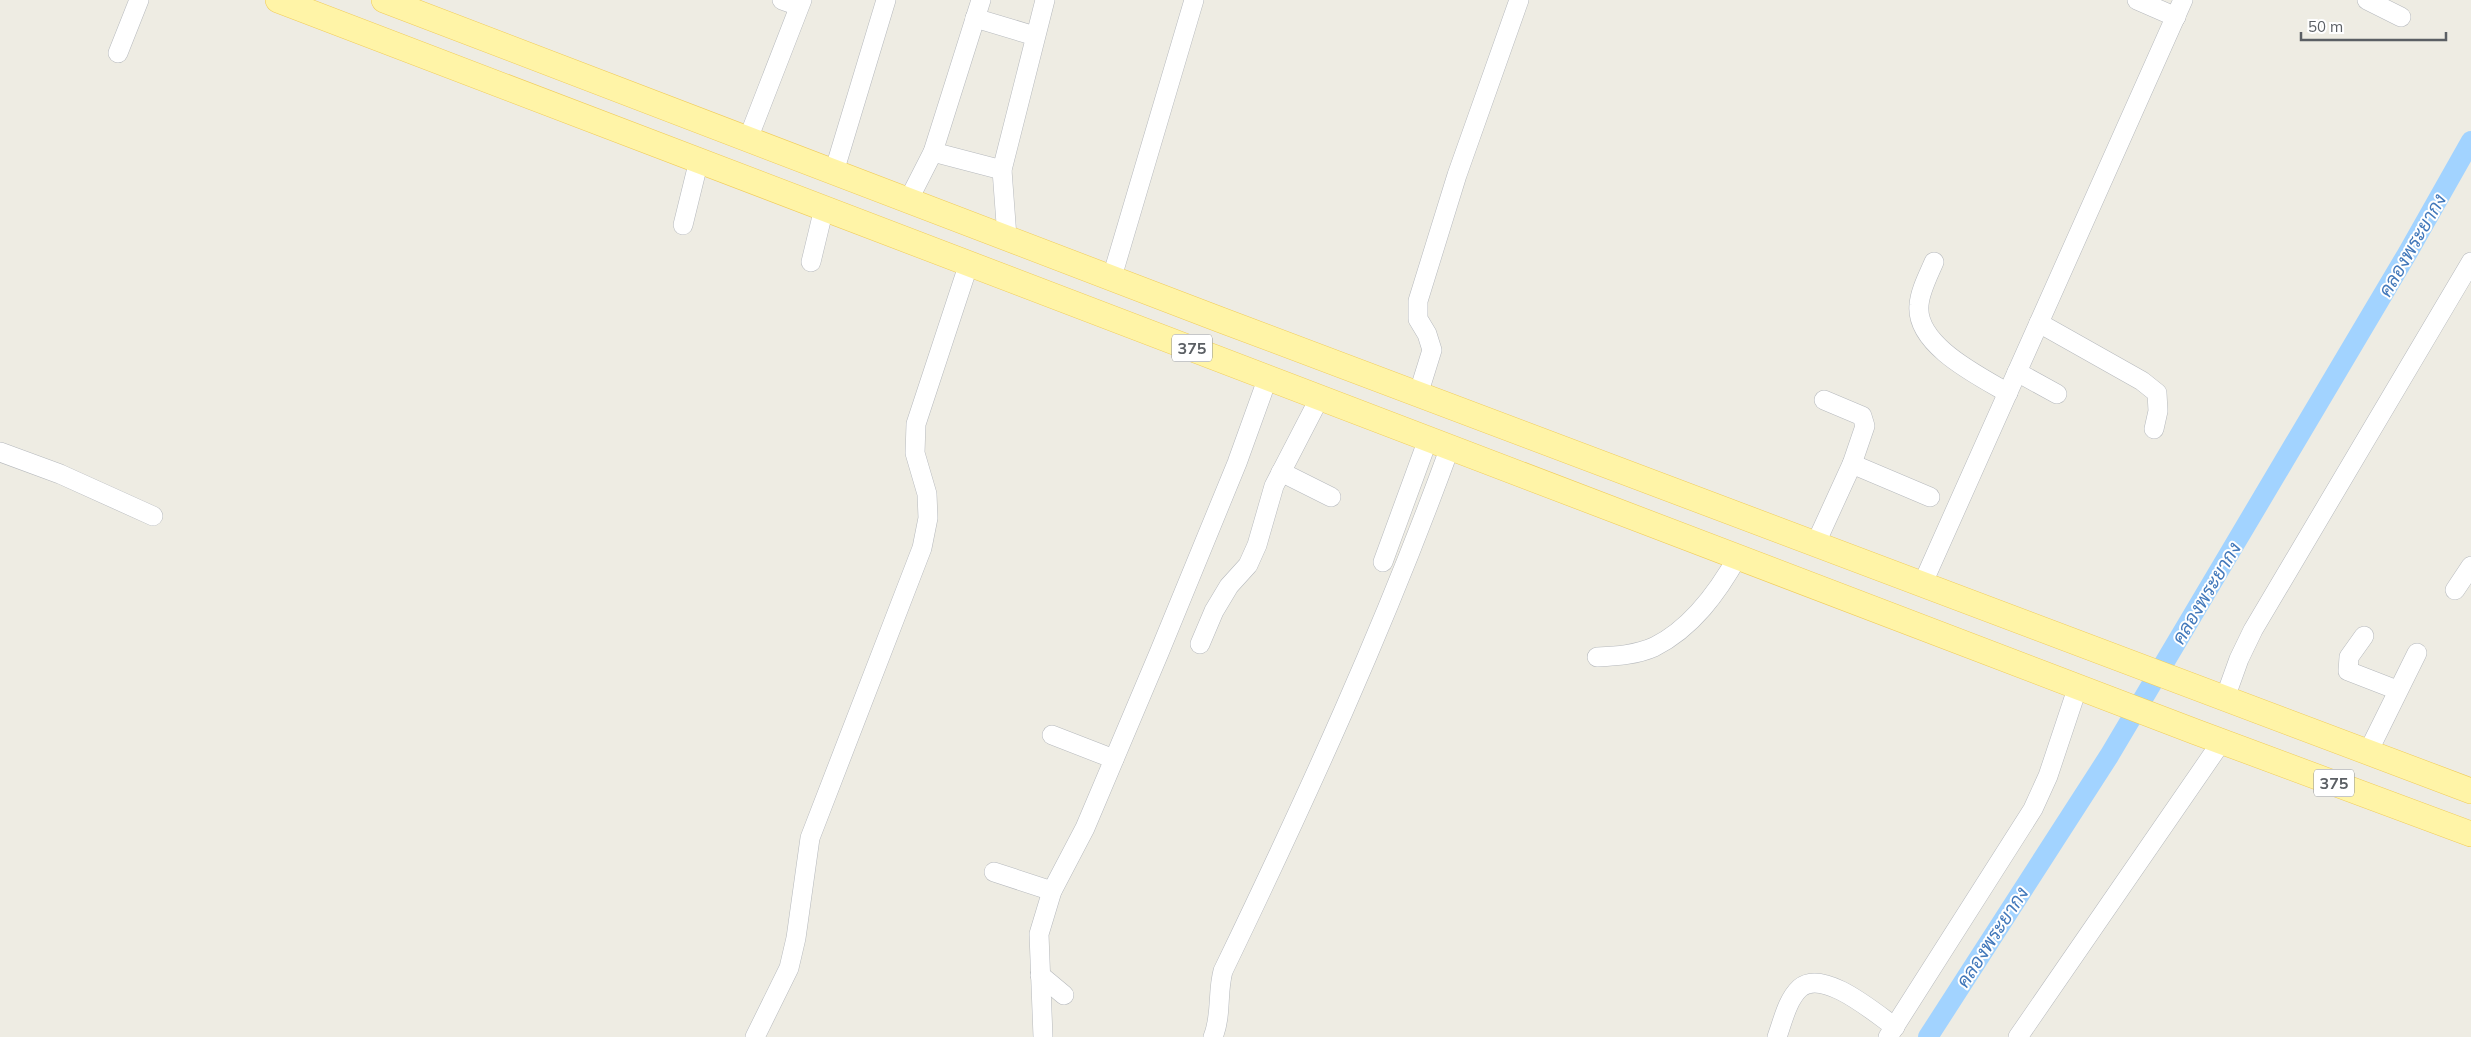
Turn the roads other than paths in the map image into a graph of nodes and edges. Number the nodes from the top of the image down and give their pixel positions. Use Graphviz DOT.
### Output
graph roads {
  1 [pos="139,0"];
  2 [pos="278,0"];
  3 [pos="384,0"];
  4 [pos="886,0"];
  5 [pos="981,0"];
  6 [pos="1045,0"];
  7 [pos="1194,0"];
  8 [pos="1519,0"];
  9 [pos="2137,0"];
  10 [pos="2367,0"];
  11 [pos="794,2"];
  12 [pos="2179,8"];
  13 [pos="2401,17"];
  14 [pos="975,18"];
  15 [pos="1035,36"];
  16 [pos="118,53"];
  17 [pos="748,139"];
  18 [pos="933,152"];
  19 [pos="699,160"];
  20 [pos="1002,170"];
  21 [pos="834,172"];
  22 [pos="908,201"];
  23 [pos="824,208"];
  24 [pos="683,225"];
  25 [pos="1007,237"];
  26 [pos="811,262"];
  27 [pos="1934,262"];
  28 [pos="2471,262"];
  29 [pos="969,263"];
  30 [pos="1112,276"];
  31 [pos="1221,320"];
  32 [pos="2039,323"];
  33 [pos="1209,355"];
  34 [pos="2016,372"];
  35 [pos="1268,377"];
  36 [pos="2008,393"];
  37 [pos="2057,394"];
  38 [pos="1418,395"];
  39 [pos="1320,397"];
  40 [pos="1824,400"];
  41 [pos="2154,428"];
  42 [pos="1439,443"];
  43 [pos="0,452"];
  44 [pos="1852,464"];
  45 [pos="1281,472"];
  46 [pos="1331,497"];
  47 [pos="1930,497"];
  48 [pos="153,516"];
  49 [pos="1815,545"];
  50 [pos="1738,556"];
  51 [pos="1383,562"];
  52 [pos="2471,566"];
  53 [pos="1922,585"];
  54 [pos="2455,590"];
  55 [pos="2364,636"];
  56 [pos="1200,644"];
  57 [pos="2417,653"];
  58 [pos="1597,657"];
  59 [pos="2078,686"];
  60 [pos="2397,690"];
  61 [pos="2220,696"];
  62 [pos="1052,736"];
  63 [pos="2222,741"];
  64 [pos="2368,752"];
  65 [pos="1114,759"];
  66 [pos="2471,791"];
  67 [pos="2471,834"];
  68 [pos="994,872"];
  69 [pos="1052,891"];
  70 [pos="1040,975"];
  71 [pos="1064,995"];
  72 [pos="1891,1032"];
  73 [pos="755,1037"];
  74 [pos="1043,1037"];
  75 [pos="1212,1037"];
  76 [pos="1777,1037"];
  77 [pos="2018,1037"];
  1 -- 16 [label="street"];
  2 -- 19 [label="main road, 375"];
  3 -- 17 [label="main road, 375"];
  4 -- 21 [label="street"];
  5 -- 14 [label="street"];
  6 -- 15 [label="street"];
  7 -- 30 [label="street"];
  8 -- 38 [label="street"];
  9 -- 12 [label="street"];
  10 -- 13 [label="street"];
  11 -- 17 [label="street"];
  12 -- 32 [label="street"];
  14 -- 15 [label="street"];
  14 -- 18 [label="street"];
  15 -- 20 [label="street"];
  17 -- 21 [label="main road, 375"];
  18 -- 20 [label="street"];
  18 -- 22 [label="street"];
  19 -- 23 [label="main road, 375"];
  19 -- 24 [label="street"];
  20 -- 25 [label="street"];
  21 -- 22 [label="main road, 375"];
  22 -- 25 [label="main road, 375"];
  23 -- 26 [label="street"];
  23 -- 29 [label="main road, 375"];
  25 -- 30 [label="main road, 375"];
  27 -- 36 [label="street"];
  28 -- 61 [label="street"];
  29 -- 33 [label="main road, 375"];
  29 -- 73 [label="street"];
  30 -- 31 [label="main road, 375"];
  31 -- 33 [label="main road"];
  31 -- 38 [label="main road, 375"];
  32 -- 34 [label="street"];
  32 -- 41 [label="street"];
  33 -- 35 [label="main road, 375"];
  34 -- 36 [label="street"];
  34 -- 37 [label="street"];
  35 -- 39 [label="main road, 375"];
  35 -- 65 [label="street"];
  36 -- 53 [label="street"];
  38 -- 49 [label="main road, 375"];
  39 -- 42 [label="main road, 375"];
  39 -- 45 [label="street"];
  40 -- 44 [label="street"];
  42 -- 50 [label="main road, 375"];
  42 -- 51 [label="street"];
  42 -- 75 [label="street"];
  43 -- 48 [label="street"];
  44 -- 47 [label="street"];
  44 -- 49 [label="street"];
  45 -- 46 [label="street"];
  45 -- 56 [label="street"];
  49 -- 53 [label="main road, 375"];
  50 -- 58 [label="street"];
  50 -- 59 [label="main road, 375"];
  52 -- 54 [label="street"];
  53 -- 61 [label="main road, 375"];
  55 -- 60 [label="street"];
  57 -- 60 [label="street"];
  59 -- 63 [label="main road, 375"];
  59 -- 72 [label="street"];
  60 -- 64 [label="street"];
  61 -- 64 [label="main road, 375"];
  62 -- 65 [label="street"];
  63 -- 67 [label="main road, 375"];
  63 -- 77 [label="street"];
  64 -- 66 [label="main road, 375"];
  65 -- 69 [label="street"];
  68 -- 69 [label="street"];
  69 -- 70 [label="street"];
  70 -- 71 [label="street"];
  70 -- 74 [label="street"];
  72 -- 76 [label="street"];
}
